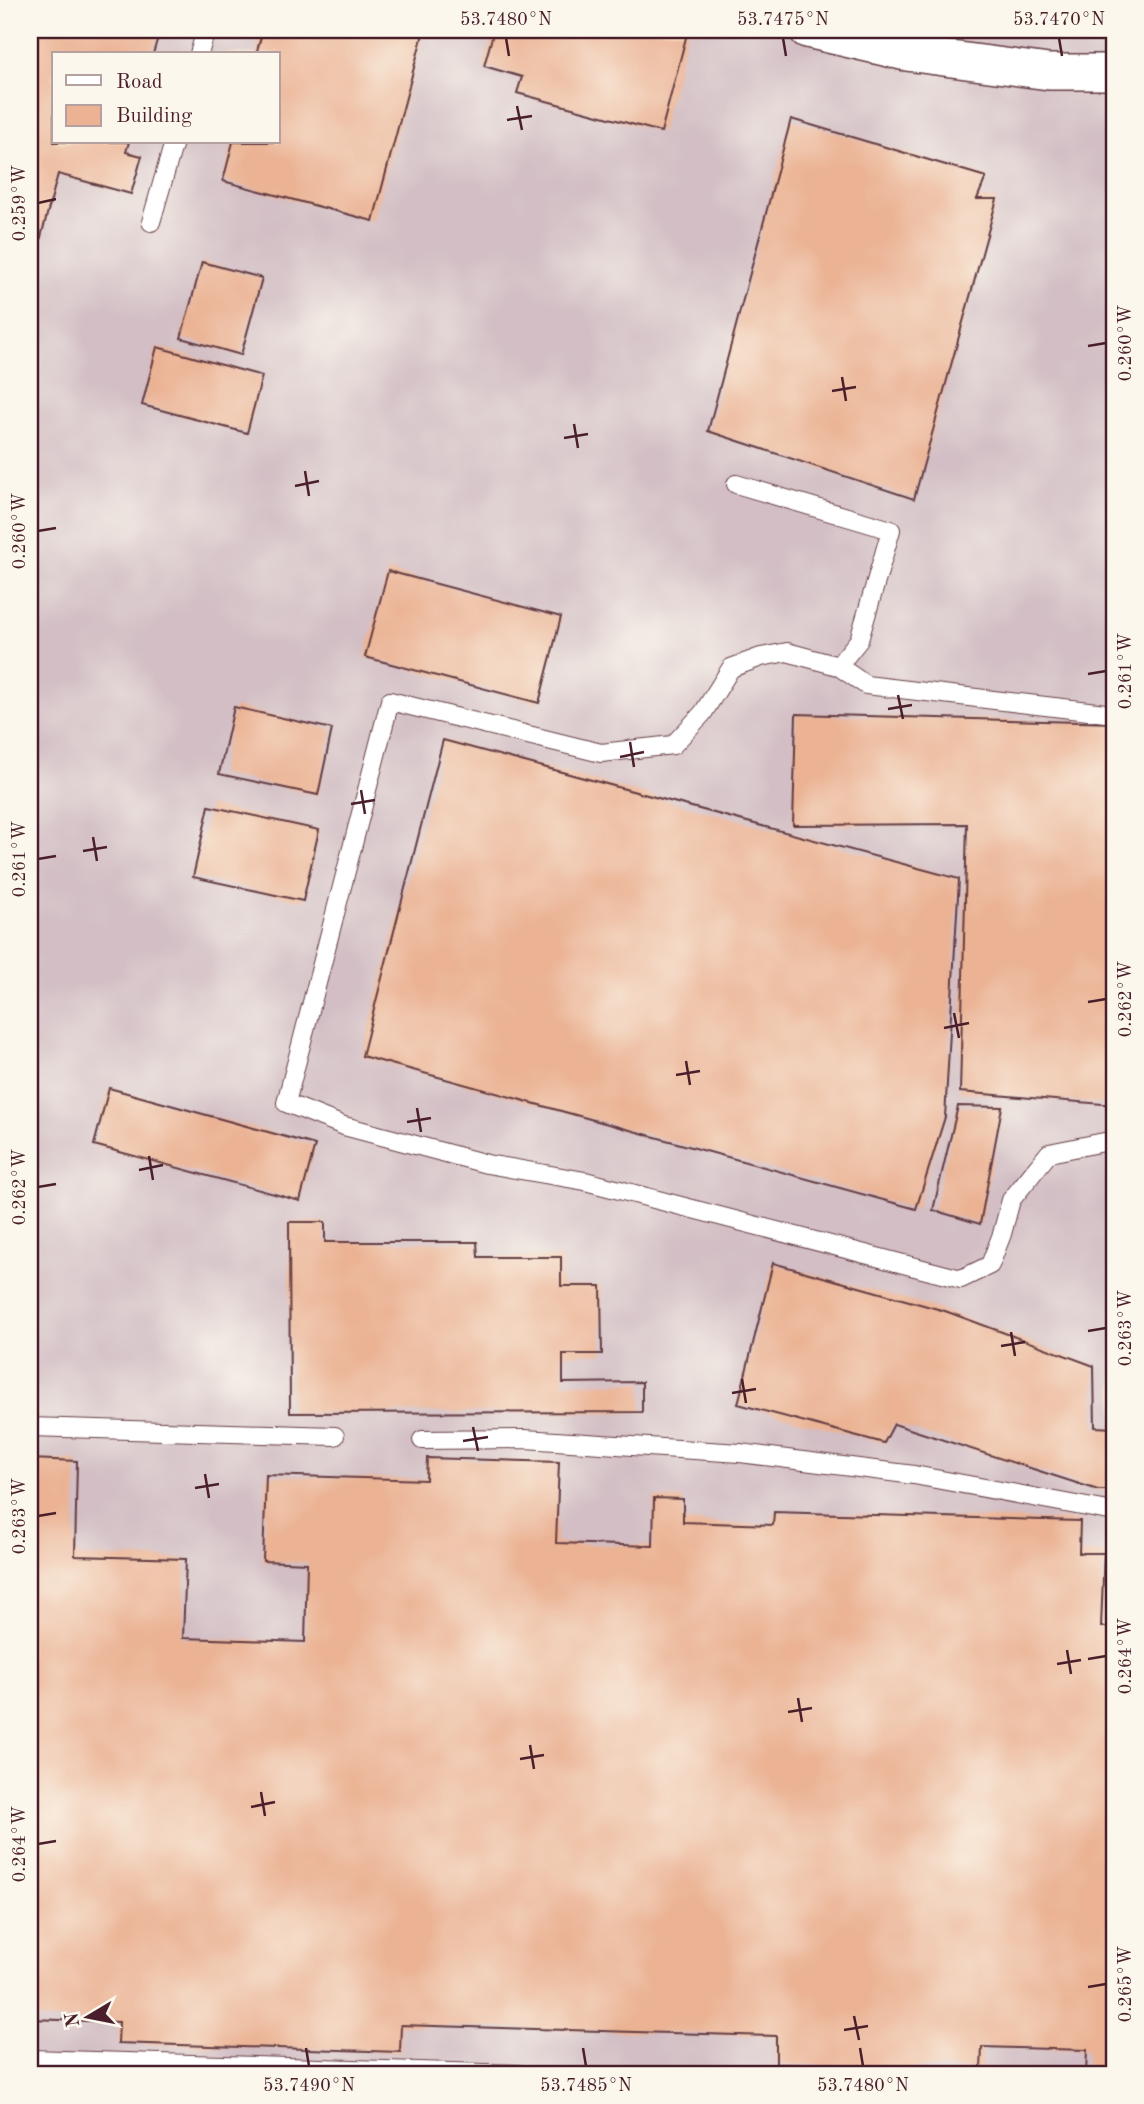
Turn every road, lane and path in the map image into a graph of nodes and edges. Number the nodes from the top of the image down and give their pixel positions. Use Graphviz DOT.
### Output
graph roads {
  1 [pos="206,30"];
  2 [pos="807,30"];
  3 [pos="200,52"];
  4 [pos="1114,72"];
  5 [pos="173,144"];
  6 [pos="151,222"];
  7 [pos="736,484"];
  8 [pos="838,666"];
  9 [pos="1114,714"];
  10 [pos="1114,1140"];
  11 [pos="30,1427"];
  12 [pos="335,1436"];
  13 [pos="422,1440"];
  14 [pos="1114,1512"];
  15 [pos="30,2059"];
  16 [pos="518,2074"];
  1 -- 3 [label="lane"];
  2 -- 4 [label="street"];
  5 -- 6 [label="lane"];
  7 -- 8 [label="lane"];
  8 -- 9 [label="lane"];
  8 -- 10 [label="lane"];
  11 -- 12 [label="lane"];
  13 -- 14 [label="lane"];
  15 -- 16 [label="lane"];
}
